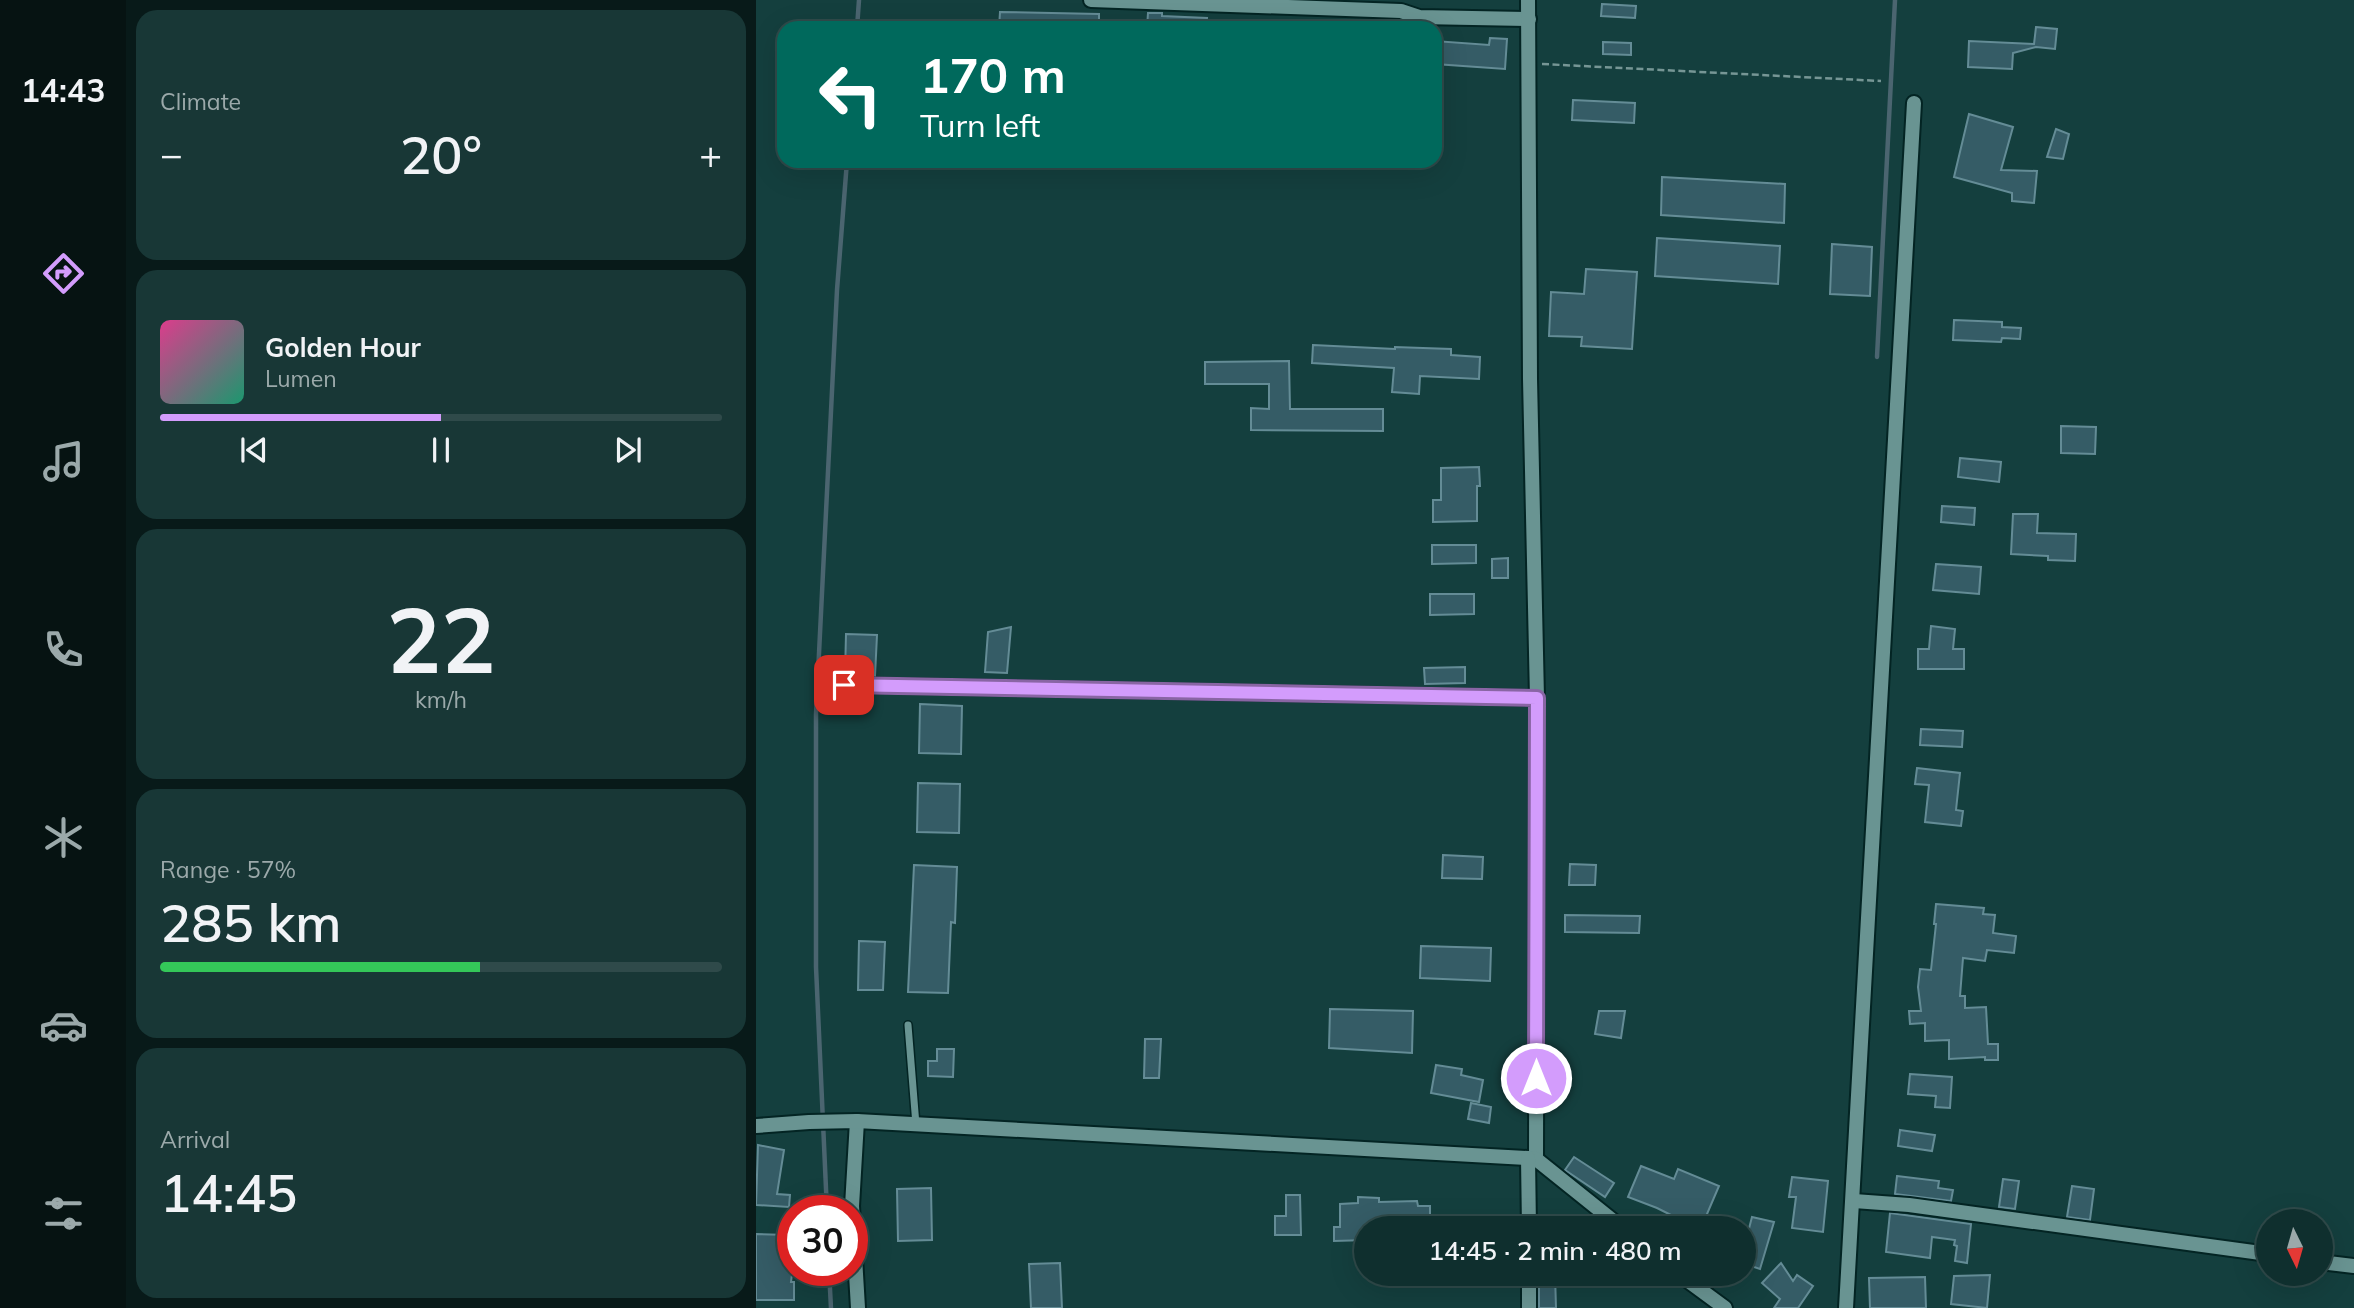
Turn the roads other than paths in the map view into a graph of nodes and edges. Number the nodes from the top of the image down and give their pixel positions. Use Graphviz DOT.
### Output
graph roads {
  1 [pos="1091,0"];
  2 [pos="1528,0"];
  3 [pos="1401,5"];
  4 [pos="1528,19"];
  5 [pos="1914,103"];
  6 [pos="844,685"];
  7 [pos="1537,698"];
  8 [pos="908,1025"];
  9 [pos="857,1121"];
  10 [pos="916,1125"];
  11 [pos="756,1126"];
  12 [pos="1532,1158"];
  13 [pos="1854,1201"];
  14 [pos="1530,1216"];
  15 [pos="1607,1216"];
  16 [pos="2256,1252"];
  17 [pos="2333,1264"];
  18 [pos="2354,1266"];
  19 [pos="1529,1286"];
  20 [pos="1695,1286"];
  21 [pos="858,1308"];
  22 [pos="1530,1308"];
  23 [pos="1725,1308"];
  24 [pos="1846,1308"];
  1 -- 3 [label="street"];
  2 -- 4 [label="street"];
  3 -- 4 [label="street"];
  4 -- 7 [label="street"];
  5 -- 13 [label="street"];
  6 -- 7 [label="street"];
  7 -- 12 [label="street"];
  8 -- 10 [label="lane"];
  9 -- 10 [label="street"];
  9 -- 11 [label="street"];
  9 -- 21 [label="street"];
  10 -- 12 [label="street"];
  12 -- 14 [label="street"];
  12 -- 15 [label="street"];
  13 -- 16 [label="street"];
  13 -- 24 [label="street"];
  17 -- 18 [label="street"];
  19 -- 22 [label="street"];
  20 -- 23 [label="street"];
}
